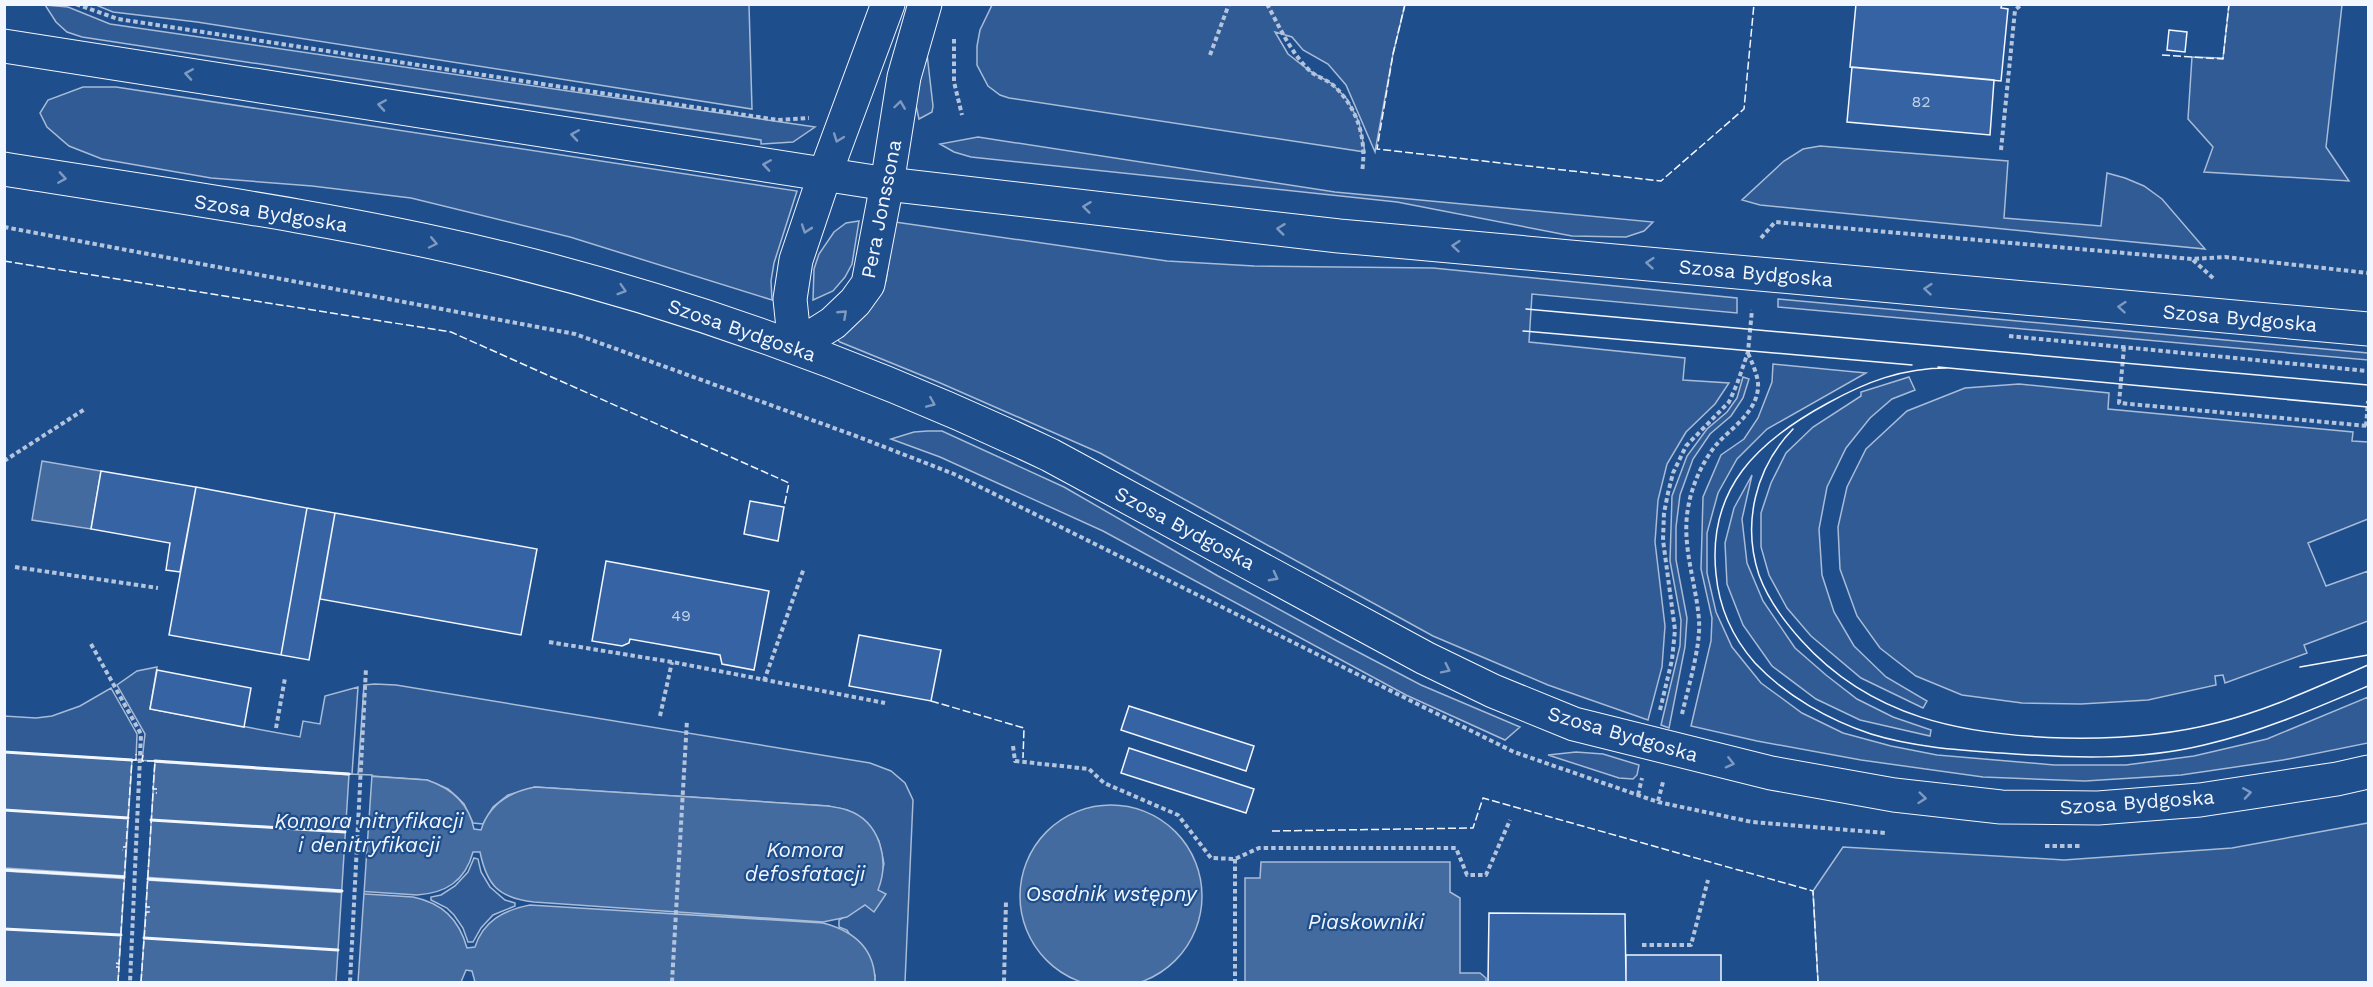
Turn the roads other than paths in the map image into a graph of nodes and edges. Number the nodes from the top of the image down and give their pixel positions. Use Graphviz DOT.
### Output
graph roads {
  1 [pos="888,4"];
  2 [pos="925,4"];
  3 [pos="4,46"];
  4 [pos="4,169"];
  5 [pos="825,174"];
  6 [pos="887,184"];
  7 [pos="2368,329"];
  8 [pos="795,347"];
  9 [pos="2368,772"];
  1 -- 5 [label="main road, one-way"];
  6 -- 2 [label="main road, Pera Jonssona, one-way"];
  5 -- 3 [label="main road, Szosa Bydgoska, one-way"];
  4 -- 8 [label="main road, Szosa Bydgoska, one-way"];
  5 -- 6 [label="main road, Szosa Bydgoska"];
  5 -- 8 [label="main road, one-way"];
  7 -- 6 [label="main road, Szosa Bydgoska, one-way"];
  8 -- 6 [label="main road, Pera Jonssona, one-way"];
  8 -- 9 [label="main road, Szosa Bydgoska, one-way"];
}
